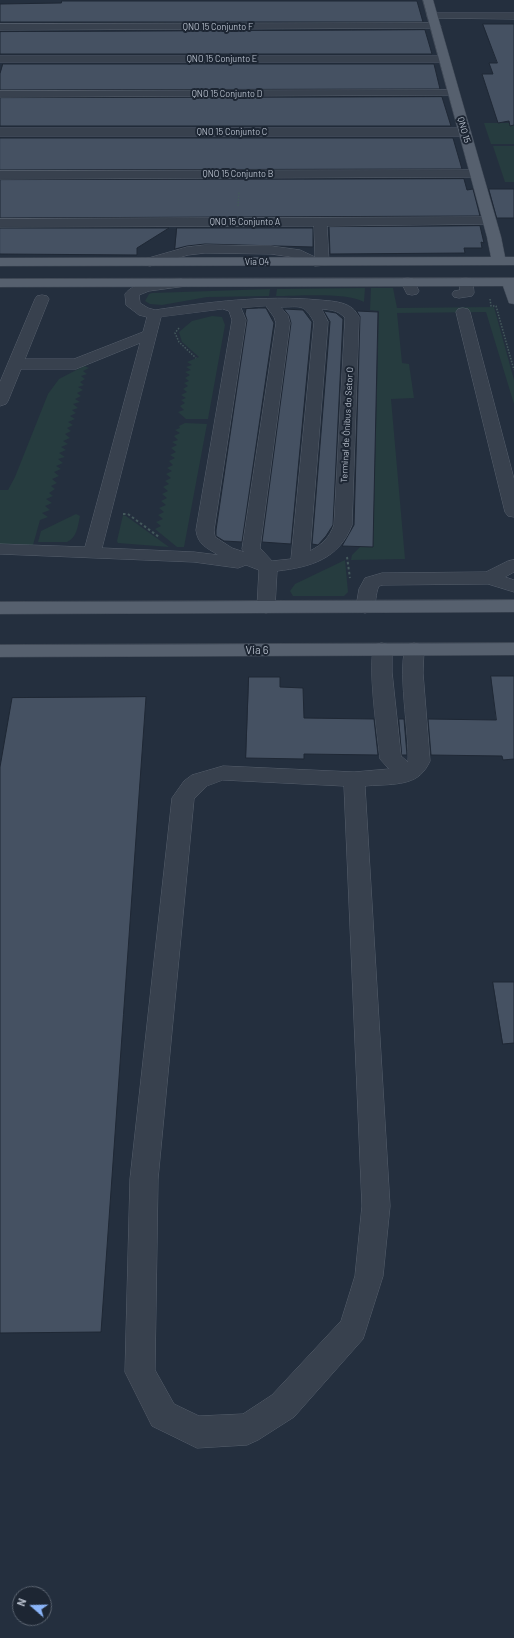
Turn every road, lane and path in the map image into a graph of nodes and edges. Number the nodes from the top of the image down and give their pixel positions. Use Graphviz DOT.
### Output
graph roads {
  1 [pos="428,0"];
  2 [pos="514,16"];
  3 [pos="434,21"];
  4 [pos="0,27"];
  5 [pos="0,59"];
  6 [pos="445,59"];
  7 [pos="454,93"];
  8 [pos="0,94"];
  9 [pos="0,132"];
  10 [pos="465,132"];
  11 [pos="239,174"];
  12 [pos="476,174"];
  13 [pos="0,175"];
  14 [pos="489,221"];
  15 [pos="238,222"];
  16 [pos="320,222"];
  17 [pos="0,223"];
  18 [pos="499,260"];
  19 [pos="514,260"];
  20 [pos="0,262"];
  21 [pos="42,262"];
  22 [pos="319,262"];
  23 [pos="358,262"];
  24 [pos="0,268"];
  25 [pos="353,282"];
  26 [pos="512,282"];
  27 [pos="181,283"];
  28 [pos="0,284"];
  29 [pos="42,299"];
  30 [pos="514,300"];
  31 [pos="270,302"];
  32 [pos="305,303"];
  33 [pos="225,304"];
  34 [pos="463,312"];
  35 [pos="155,314"];
  36 [pos="181,326"];
  37 [pos="150,334"];
  38 [pos="196,358"];
  39 [pos="15,364"];
  40 [pos="0,401"];
  41 [pos="514,512"];
  42 [pos="120,515"];
  43 [pos="162,540"];
  44 [pos="0,549"];
  45 [pos="92,553"];
  46 [pos="300,564"];
  47 [pos="514,565"];
  48 [pos="268,567"];
  49 [pos="490,578"];
  50 [pos="514,586"];
  51 [pos="514,606"];
  52 [pos="266,607"];
  53 [pos="366,607"];
  54 [pos="0,608"];
  55 [pos="114,608"];
  56 [pos="0,618"];
  57 [pos="414,649"];
  58 [pos="514,649"];
  59 [pos="382,650"];
  60 [pos="0,651"];
  61 [pos="408,773"];
  62 [pos="354,779"];
  1 -- 3 [label="main road, QNO 15"];
  2 -- 3 [label="street, QNO 15 Conjunto F"];
  3 -- 4 [label="street, QNO 15 Conjunto F"];
  3 -- 6 [label="main road, QNO 15"];
  5 -- 6 [label="street, QNO 15 Conjunto E"];
  6 -- 7 [label="main road, QNO 15"];
  7 -- 8 [label="street, QNO 15 Conjunto D"];
  7 -- 10 [label="main road, QNO 15"];
  9 -- 10 [label="street, QNO 15 Conjunto C"];
  10 -- 12 [label="main road, QNO 15"];
  11 -- 12 [label="street, QNO 15 Conjunto B"];
  11 -- 13 [label="street, QNO 15 Conjunto B"];
  11 -- 15 [label="path"];
  12 -- 14 [label="main road, QNO 15"];
  14 -- 16 [label="street, QNO 15 Conjunto A"];
  14 -- 18 [label="main road, QNO 15"];
  15 -- 16 [label="street, QNO 15 Conjunto A"];
  15 -- 17 [label="street, QNO 15 Conjunto A"];
  16 -- 22 [label="street"];
  18 -- 19 [label="main road, Via O4"];
  18 -- 23 [label="main road, Via O4"];
  20 -- 21 [label="main road, Via O4"];
  21 -- 22 [label="main road, Via O4"];
  21 -- 24 [label="main road"];
  22 -- 23 [label="main road, Via O4"];
  23 -- 25 [label="main road"];
  25 -- 26 [label="main road, Via O4"];
  25 -- 27 [label="main road, Via O4"];
  26 -- 30 [label="main road"];
  27 -- 28 [label="main road, Via O4"];
  27 -- 35 [label="street, Terminal de Ônibus do Setor O"];
  29 -- 39 [label="street"];
  31 -- 32 [label="street, Terminal de Ônibus do Setor O"];
  31 -- 33 [label="street, Terminal de Ônibus do Setor O"];
  31 -- 48 [label="street"];
  32 -- 46 [label="street"];
  32 -- 46 [label="street, Terminal de Ônibus do Setor O"];
  33 -- 35 [label="street, Terminal de Ônibus do Setor O"];
  33 -- 48 [label="street, Terminal de Ônibus do Setor O"];
  34 -- 41 [label="street"];
  35 -- 37 [label="street"];
  36 -- 38 [label="path"];
  37 -- 39 [label="street"];
  37 -- 45 [label="street"];
  39 -- 40 [label="street"];
  42 -- 43 [label="path"];
  44 -- 45 [label="street, Terminal de Ônibus do Setor O"];
  45 -- 48 [label="street, Terminal de Ônibus do Setor O"];
  46 -- 48 [label="street, Terminal de Ônibus do Setor O"];
  47 -- 49 [label="street"];
  48 -- 52 [label="street"];
  49 -- 50 [label="street"];
  49 -- 53 [label="street"];
  51 -- 53 [label="main road"];
  52 -- 53 [label="main road"];
  52 -- 55 [label="main road"];
  54 -- 55 [label="main road"];
  55 -- 56 [label="main road"];
  57 -- 58 [label="main road, Via 6"];
  57 -- 59 [label="main road, Via 6"];
  57 -- 61 [label="street"];
  59 -- 60 [label="main road, Via 6"];
  59 -- 61 [label="street"];
  61 -- 62 [label="street"];
  62 -- 62 [label="street"];
}
